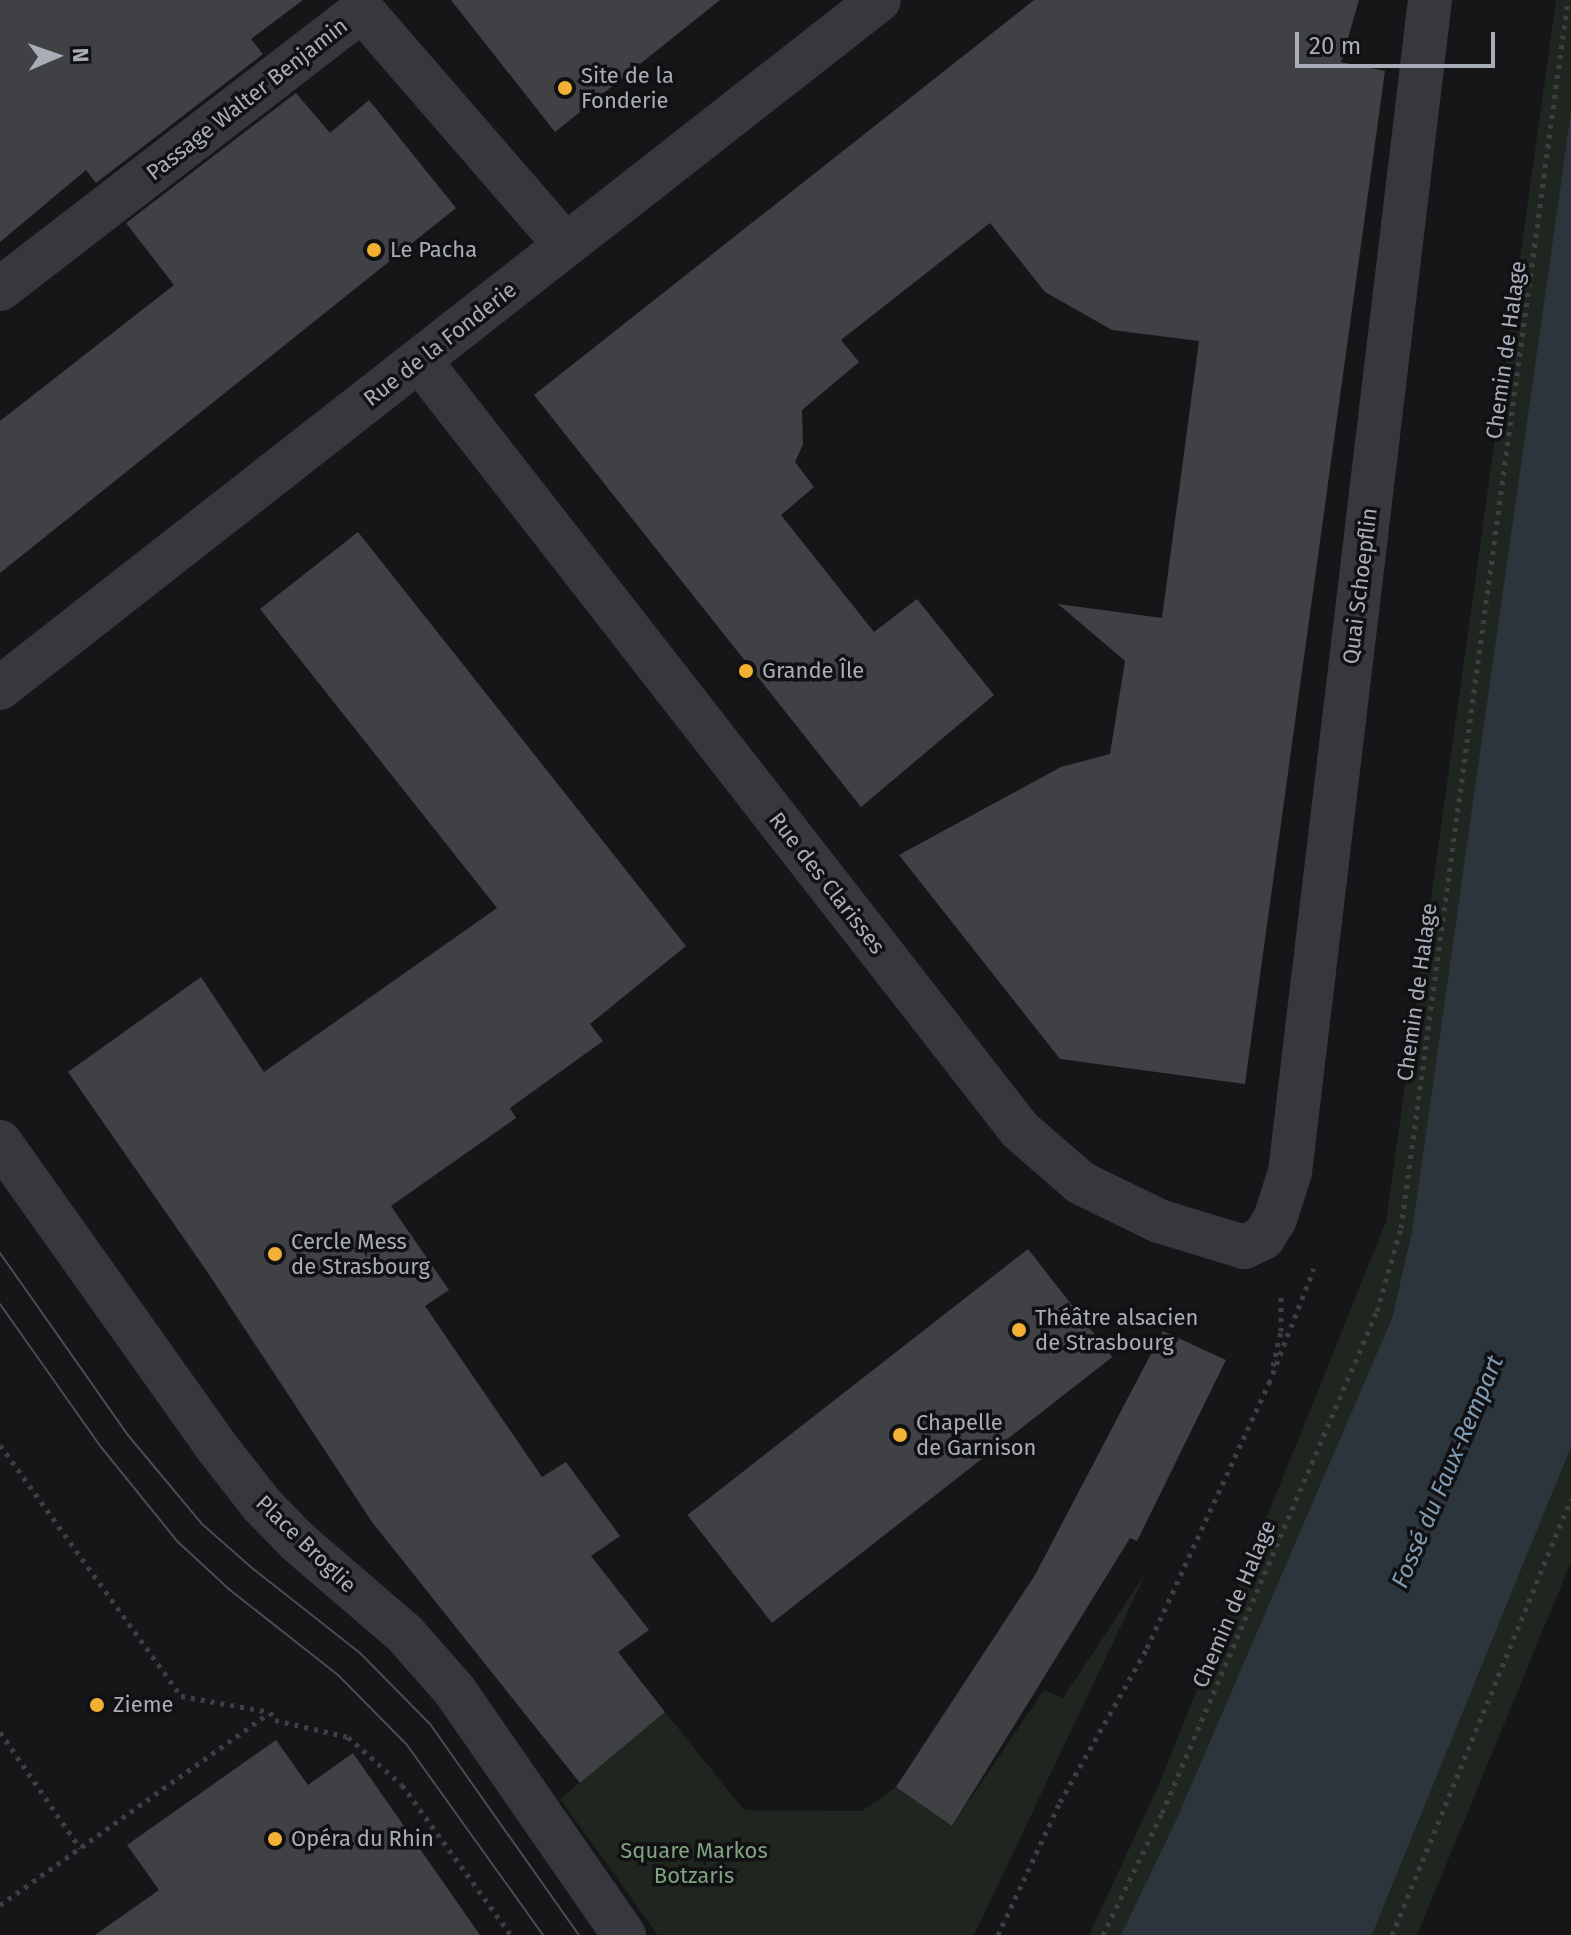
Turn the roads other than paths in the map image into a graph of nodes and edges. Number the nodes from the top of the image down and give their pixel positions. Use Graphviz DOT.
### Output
graph roads {
  1 [pos="1430,0"];
  2 [pos="877,1"];
  3 [pos="565,244"];
  4 [pos="0,289"];
  5 [pos="420,361"];
  6 [pos="0,688"];
  7 [pos="0,1142"];
  8 [pos="1244,1247"];
  9 [pos="624,1935"];
  1 -- 8 [label="street, Quai Schoepflin"];
  2 -- 3 [label="street, Rue de la Fonderie"];
  3 -- 4 [label="street, Passage Walter Benjamin"];
  3 -- 5 [label="street, Rue de la Fonderie"];
  5 -- 6 [label="street, Rue de la Fonderie"];
  5 -- 8 [label="street, Rue des Clarisses"];
  7 -- 9 [label="street, Place Broglie"];
}
